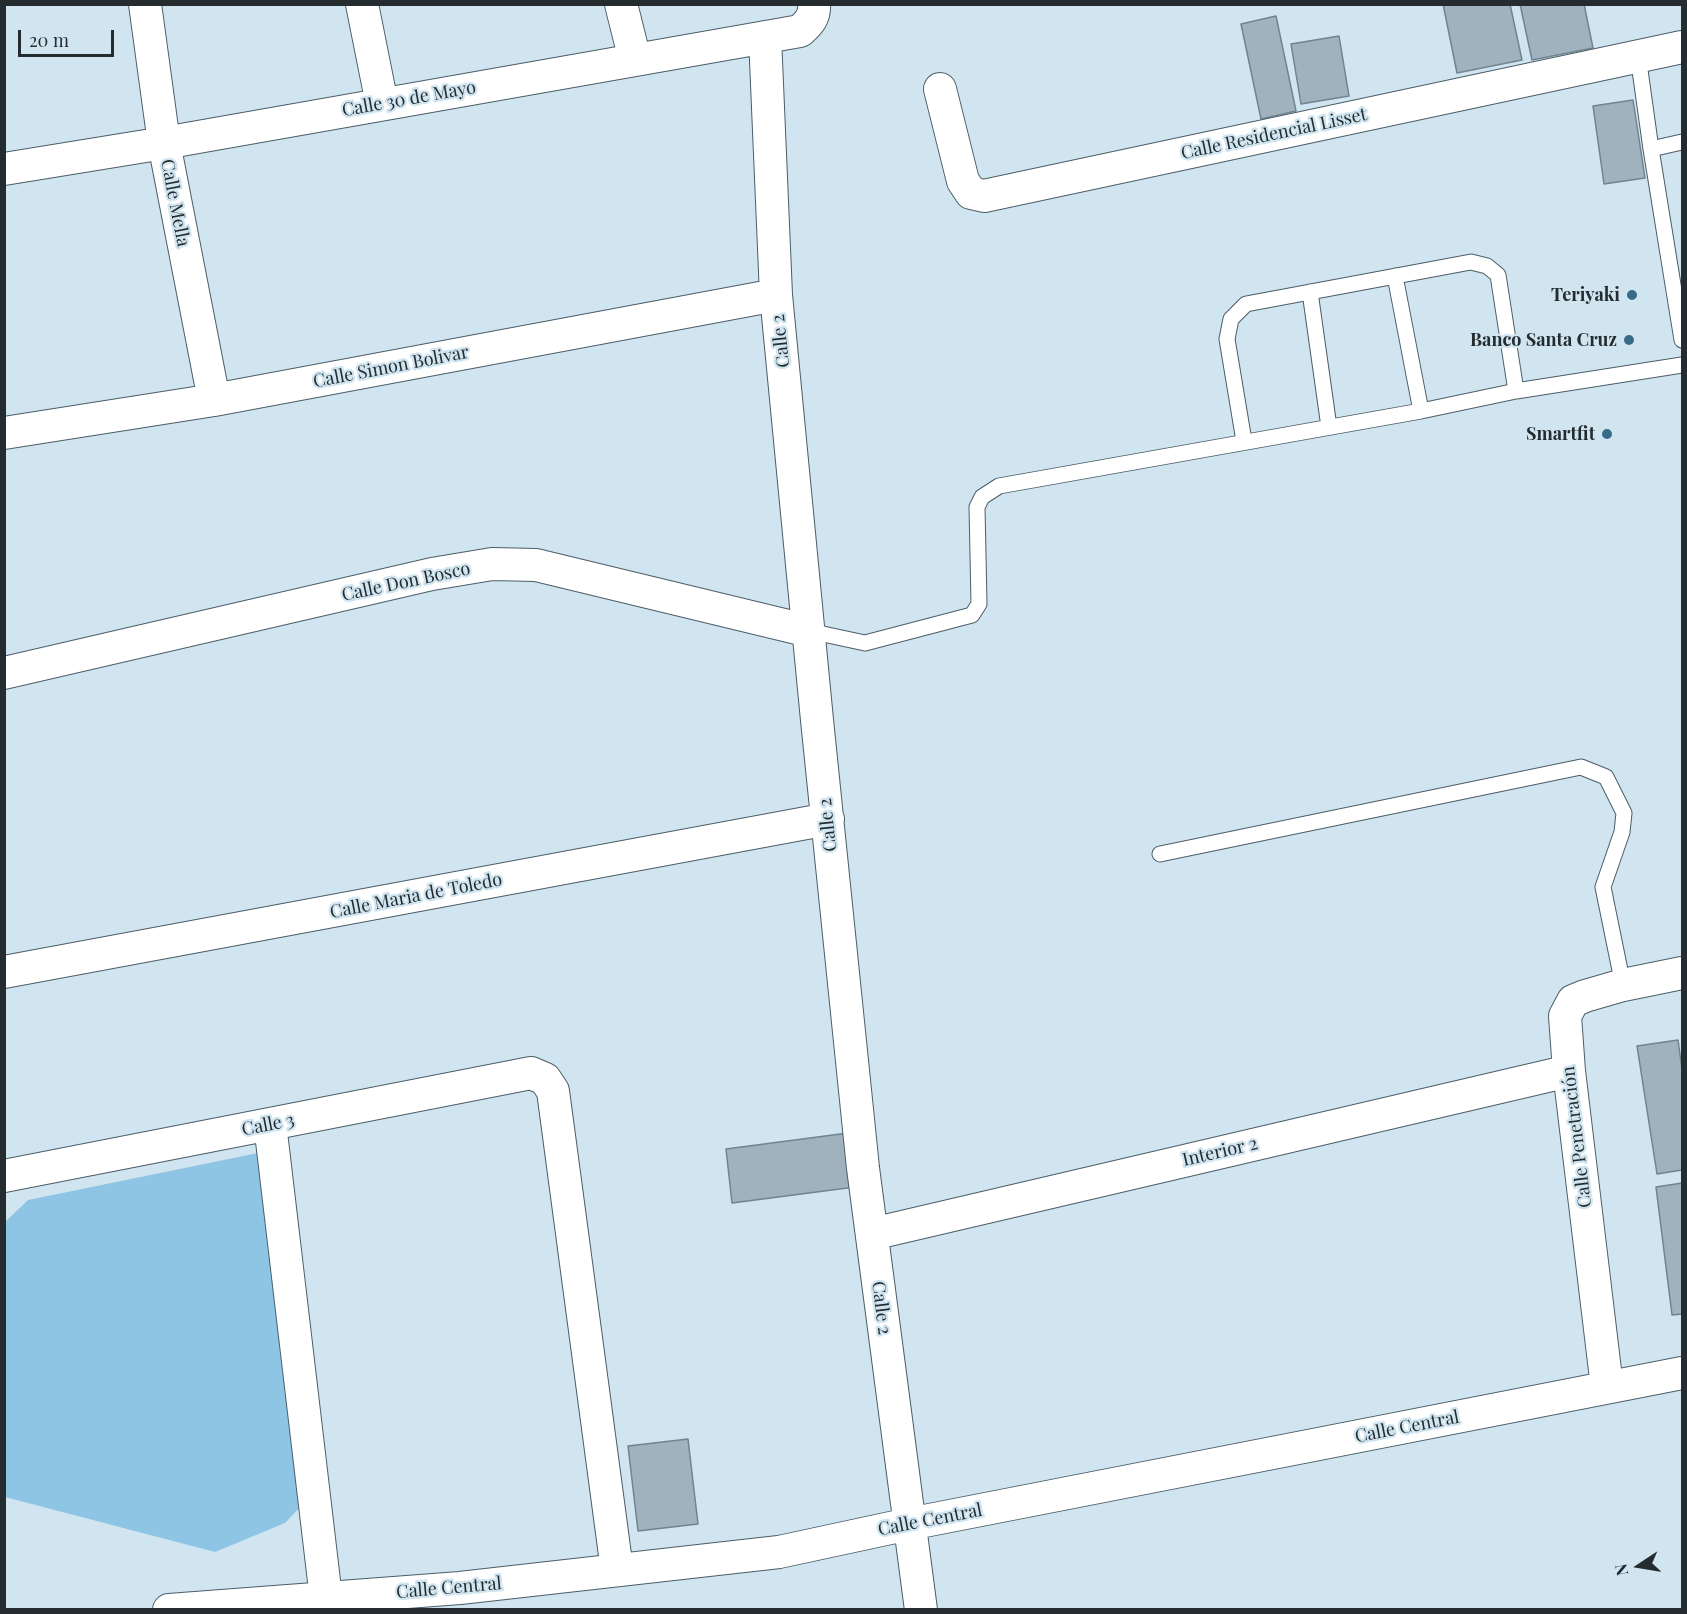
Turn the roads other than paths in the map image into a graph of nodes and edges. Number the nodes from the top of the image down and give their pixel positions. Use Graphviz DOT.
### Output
graph roads {
  1 [pos="145,4"];
  2 [pos="362,4"];
  3 [pos="621,4"];
  4 [pos="812,13"];
  5 [pos="765,37"];
  6 [pos="1683,47"];
  7 [pos="1638,57"];
  8 [pos="634,60"];
  9 [pos="940,89"];
  10 [pos="382,104"];
  11 [pos="1683,142"];
  12 [pos="164,143"];
  13 [pos="1651,149"];
  14 [pos="4,169"];
  15 [pos="1395,276"];
  16 [pos="1310,292"];
  17 [pos="776,295"];
  18 [pos="1683,340"];
  19 [pos="1683,365"];
  20 [pos="1516,392"];
  21 [pos="214,400"];
  22 [pos="1421,411"];
  23 [pos="1329,427"];
  24 [pos="4,433"];
  25 [pos="1244,441"];
  26 [pos="809,631"];
  27 [pos="4,673"];
  28 [pos="828,819"];
  29 [pos="1160,854"];
  30 [pos="4,972"];
  31 [pos="1683,973"];
  32 [pos="1623,985"];
  33 [pos="1569,1071"];
  34 [pos="270,1124"];
  35 [pos="4,1176"];
  36 [pos="872,1234"];
  37 [pos="1683,1373"];
  38 [pos="1607,1387"];
  39 [pos="909,1524"];
  40 [pos="617,1570"];
  41 [pos="326,1598"];
  42 [pos="169,1610"];
  43 [pos="921,1610"];
  1 -- 12 [label="street, Calle Mella"];
  2 -- 10 [label="street"];
  3 -- 8 [label="street"];
  4 -- 5 [label="street, Calle 30 de Mayo"];
  5 -- 8 [label="street, Calle 30 de Mayo"];
  5 -- 17 [label="street, Calle 2"];
  6 -- 7 [label="street, Calle Residencial Lisset"];
  7 -- 9 [label="street, Calle Residencial Lisset"];
  7 -- 13 [label="lane"];
  8 -- 10 [label="street, Calle 30 de Mayo"];
  10 -- 12 [label="street, Calle 30 de Mayo"];
  11 -- 13 [label="lane"];
  12 -- 14 [label="street, Calle 30 de Mayo"];
  12 -- 21 [label="street, Calle Mella"];
  13 -- 18 [label="lane"];
  15 -- 16 [label="lane"];
  15 -- 20 [label="lane"];
  15 -- 22 [label="lane"];
  16 -- 23 [label="lane"];
  16 -- 25 [label="lane"];
  17 -- 21 [label="street, Calle Simon Bolivar"];
  17 -- 26 [label="street, Calle 2"];
  19 -- 20 [label="lane"];
  20 -- 22 [label="lane"];
  21 -- 24 [label="street, Calle Simon Bolivar"];
  22 -- 23 [label="lane"];
  23 -- 25 [label="lane"];
  25 -- 26 [label="lane"];
  26 -- 27 [label="street, Calle Don Bosco"];
  26 -- 28 [label="street, Calle 2"];
  28 -- 30 [label="street, Calle Maria de Toledo"];
  28 -- 36 [label="street, Calle 2"];
  29 -- 32 [label="lane"];
  31 -- 32 [label="street, Calle Penetración"];
  32 -- 33 [label="street, Calle Penetración"];
  33 -- 36 [label="street, Interior 2"];
  33 -- 38 [label="street, Calle Penetración"];
  34 -- 35 [label="street, Calle 3"];
  34 -- 40 [label="street, Calle 3"];
  34 -- 41 [label="street"];
  36 -- 39 [label="street, Calle 2"];
  37 -- 38 [label="street, Calle Central"];
  38 -- 39 [label="street, Calle Central"];
  39 -- 40 [label="street, Calle Central"];
  39 -- 43 [label="street, Calle 2"];
  40 -- 41 [label="street, Calle Central"];
  41 -- 42 [label="street, Calle Central"];
}
